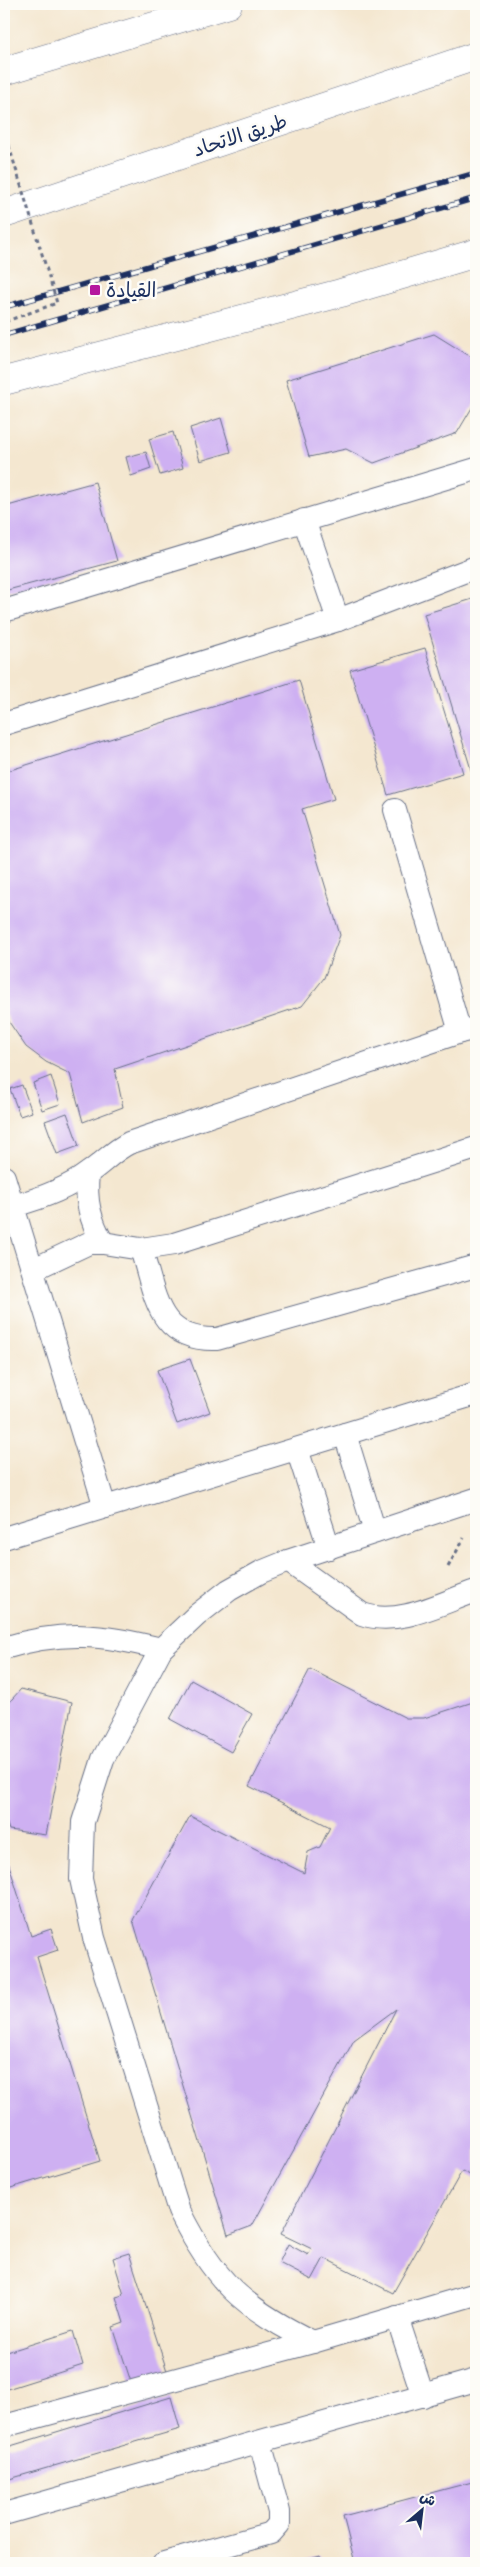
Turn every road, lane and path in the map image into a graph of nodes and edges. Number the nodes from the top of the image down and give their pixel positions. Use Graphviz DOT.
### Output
graph roads {
  1 [pos="228,4"];
  2 [pos="476,56"];
  3 [pos="4,71"];
  4 [pos="4,130"];
  5 [pos="4,214"];
  6 [pos="476,253"];
  7 [pos="4,322"];
  8 [pos="4,381"];
  9 [pos="476,468"];
  10 [pos="304,520"];
  11 [pos="476,567"];
  12 [pos="4,612"];
  13 [pos="338,620"];
  14 [pos="4,724"];
  15 [pos="395,810"];
  16 [pos="468,1030"];
  17 [pos="476,1148"];
  18 [pos="88,1174"];
  19 [pos="4,1177"];
  20 [pos="9,1201"];
  21 [pos="103,1242"];
  22 [pos="141,1249"];
  23 [pos="476,1266"];
  24 [pos="34,1269"];
  25 [pos="476,1394"];
  26 [pos="345,1434"];
  27 [pos="297,1450"];
  28 [pos="474,1499"];
  29 [pos="105,1507"];
  30 [pos="375,1532"];
  31 [pos="4,1538"];
  32 [pos="329,1548"];
  33 [pos="288,1561"];
  34 [pos="476,1591"];
  35 [pos="444,1602"];
  36 [pos="4,1648"];
  37 [pos="161,1649"];
  38 [pos="476,2294"];
  39 [pos="398,2317"];
  40 [pos="313,2342"];
  41 [pos="476,2380"];
  42 [pos="423,2396"];
  43 [pos="4,2426"];
  44 [pos="260,2442"];
  45 [pos="4,2514"];
  46 [pos="164,2563"];
  1 -- 3 [label="main road"];
  2 -- 5 [label="main road, طريق الاتحاد"];
  4 -- 7 [label="path, bridge"];
  6 -- 8 [label="main road"];
  9 -- 10 [label="lane"];
  10 -- 12 [label="lane"];
  10 -- 13 [label="lane"];
  11 -- 13 [label="lane"];
  13 -- 14 [label="lane"];
  15 -- 16 [label="lane"];
  16 -- 18 [label="lane"];
  17 -- 22 [label="lane"];
  18 -- 20 [label="lane"];
  18 -- 21 [label="lane"];
  19 -- 20 [label="lane"];
  20 -- 24 [label="lane"];
  21 -- 22 [label="lane"];
  21 -- 24 [label="lane"];
  22 -- 23 [label="lane"];
  24 -- 29 [label="lane"];
  25 -- 26 [label="lane"];
  26 -- 27 [label="lane"];
  26 -- 30 [label="lane"];
  27 -- 29 [label="lane"];
  27 -- 32 [label="lane"];
  28 -- 30 [label="lane"];
  28 -- 35 [label="path"];
  29 -- 31 [label="lane"];
  30 -- 32 [label="lane"];
  32 -- 33 [label="lane"];
  33 -- 35 [label="lane"];
  33 -- 37 [label="lane"];
  34 -- 35 [label="lane"];
  36 -- 37 [label="lane"];
  37 -- 40 [label="lane"];
  38 -- 39 [label="lane"];
  39 -- 40 [label="lane"];
  39 -- 42 [label="lane"];
  40 -- 43 [label="lane"];
  41 -- 42 [label="lane"];
  42 -- 44 [label="lane"];
  44 -- 45 [label="lane"];
  44 -- 46 [label="lane"];
}
